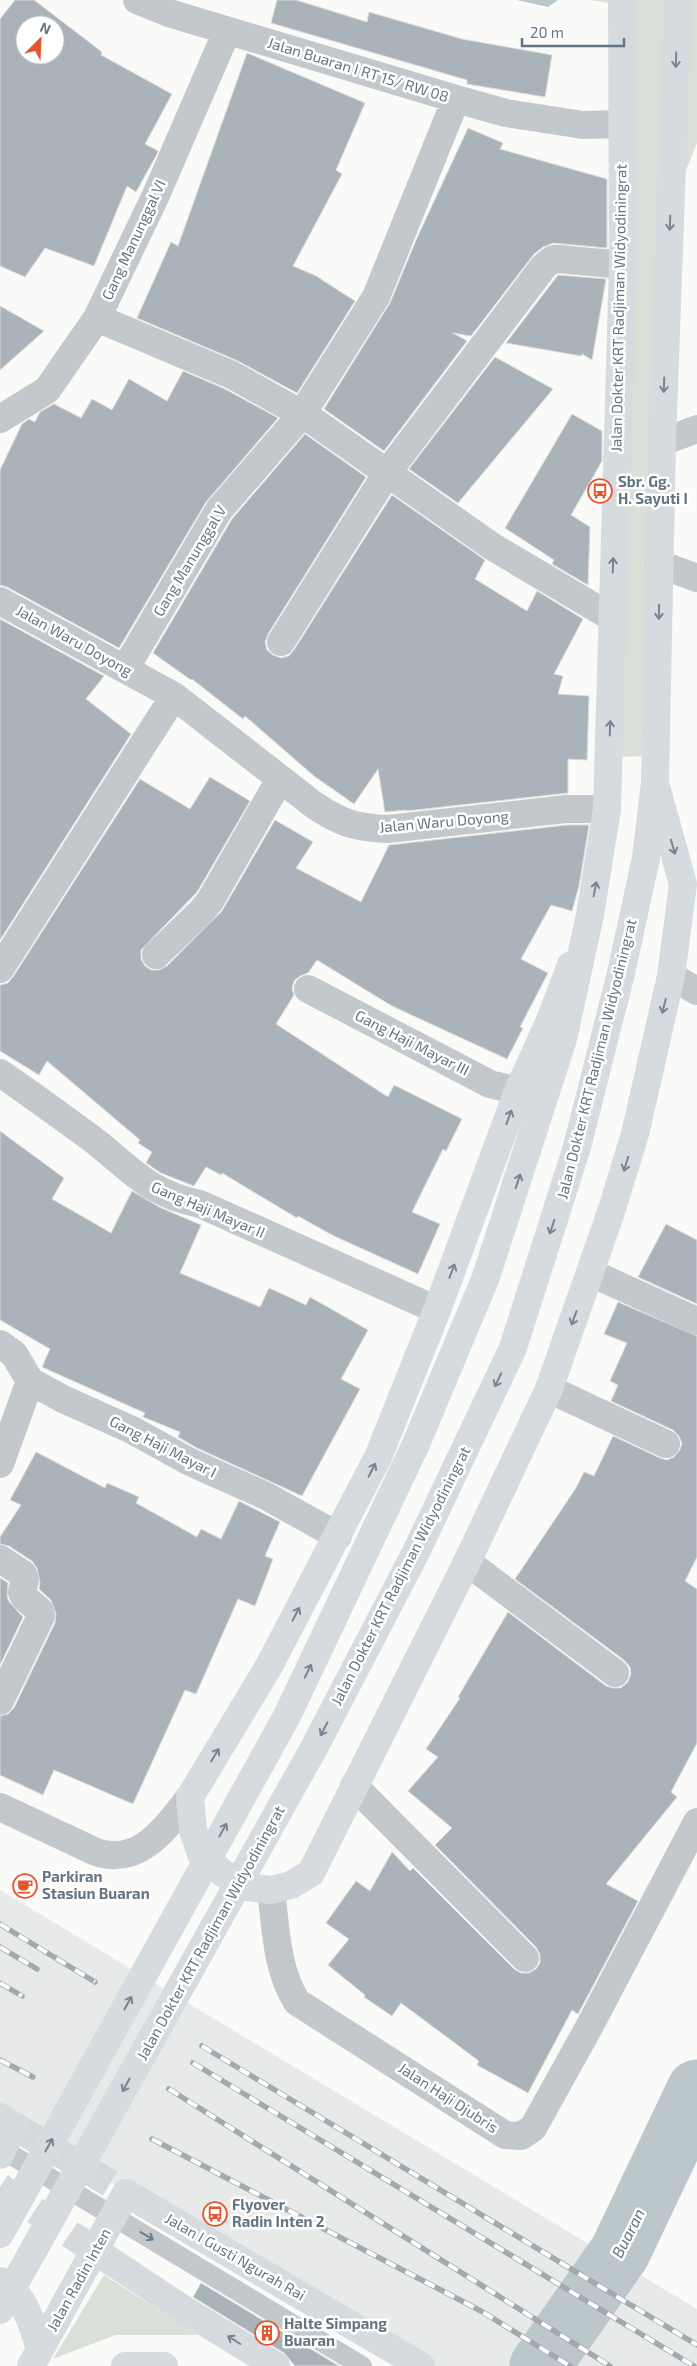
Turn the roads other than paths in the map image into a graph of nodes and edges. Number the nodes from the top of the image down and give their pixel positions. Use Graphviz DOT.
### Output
graph roads {
  1 [pos="137,0"];
  2 [pos="622,0"];
  3 [pos="678,0"];
  4 [pos="227,31"];
  5 [pos="456,99"];
  6 [pos="622,124"];
  7 [pos="623,265"];
  8 [pos="98,318"];
  9 [pos="302,414"];
  10 [pos="0,419"];
  11 [pos="697,430"];
  12 [pos="662,442"];
  13 [pos="387,473"];
  14 [pos="659,564"];
  15 [pos="697,578"];
  16 [pos="0,601"];
  17 [pos="611,617"];
  18 [pos="281,642"];
  19 [pos="125,669"];
  20 [pos="174,696"];
  21 [pos="280,779"];
  22 [pos="655,783"];
  23 [pos="607,809"];
  24 [pos="690,888"];
  25 [pos="590,915"];
  26 [pos="156,955"];
  27 [pos="0,969"];
  28 [pos="671,976"];
  29 [pos="308,989"];
  30 [pos="697,991"];
  31 [pos="0,1074"];
  32 [pos="518,1091"];
  33 [pos="591,1273"];
  34 [pos="437,1310"];
  35 [pos="697,1321"];
  36 [pos="0,1344"];
  37 [pos="30,1381"];
  38 [pos="549,1388"];
  39 [pos="666,1444"];
  40 [pos="0,1464"];
  41 [pos="338,1536"];
  42 [pos="0,1559"];
  43 [pos="467,1562"];
  44 [pos="615,1673"];
  45 [pos="0,1701"];
  46 [pos="354,1786"];
  47 [pos="190,1797"];
  48 [pos="0,1807"];
  49 [pos="697,1822"];
  50 [pos="271,1890"];
  51 [pos="525,1958"];
  52 [pos="3,2139"];
  53 [pos="120,2205"];
  54 [pos="0,2234"];
  55 [pos="94,2250"];
  56 [pos="0,2281"];
  57 [pos="0,2310"];
  58 [pos="36,2358"];
  59 [pos="125,2366"];
  60 [pos="164,2366"];
  61 [pos="276,2366"];
  62 [pos="362,2366"];
  63 [pos="421,2366"];
  1 -- 4 [label="street, Jalan Buaran I RT 15/ RW 08"];
  2 -- 6 [label="main road, Jalan Dokter KRT Radjiman Widyodiningrat"];
  3 -- 12 [label="main road, Jalan Dokter KRT Radjiman Widyodiningrat, one-way"];
  4 -- 5 [label="street, Jalan Buaran I RT 15/ RW 08"];
  4 -- 8 [label="street, Gang Manunggal VI"];
  5 -- 6 [label="street"];
  5 -- 9 [label="street, Jalan Buaran I RT 15/ RW 08"];
  6 -- 7 [label="main road, Jalan Dokter KRT Radjiman Widyodiningrat"];
  7 -- 13 [label="street"];
  17 -- 7 [label="main road, Jalan Dokter KRT Radjiman Widyodiningrat, one-way"];
  8 -- 9 [label="street"];
  8 -- 10 [label="street, Gang Manunggal VI"];
  9 -- 13 [label="street"];
  9 -- 19 [label="street, Gang Manunggal V"];
  11 -- 12 [label="street"];
  12 -- 14 [label="main road, Jalan Dokter KRT Radjiman Widyodiningrat"];
  13 -- 17 [label="street"];
  13 -- 18 [label="street"];
  14 -- 15 [label="street"];
  14 -- 22 [label="main road, Jalan Dokter KRT Radjiman Widyodiningrat, one-way"];
  16 -- 19 [label="street, Jalan Waru Doyong"];
  23 -- 17 [label="main road, Jalan Dokter KRT Radjiman Widyodiningrat, one-way"];
  19 -- 20 [label="street, Jalan Waru Doyong"];
  20 -- 21 [label="street, Jalan Waru Doyong"];
  20 -- 27 [label="street"];
  21 -- 23 [label="street, Jalan Waru Doyong"];
  21 -- 26 [label="street"];
  22 -- 24 [label="main road, Jalan Dokter KRT Radjiman Widyodiningrat, one-way"];
  22 -- 57 [label="main road, Jalan Dokter KRT Radjiman Widyodiningrat, one-way"];
  25 -- 23 [label="main road, Jalan Dokter KRT Radjiman Widyodiningrat, one-way"];
  24 -- 28 [label="main road, Jalan Dokter KRT Radjiman Widyodiningrat"];
  25 -- 32 [label="main road, Jalan Dokter KRT Radjiman Widyodiningrat"];
  54 -- 25 [label="main road, Jalan Dokter KRT Radjiman Widyodiningrat, one-way"];
  28 -- 30 [label="street"];
  28 -- 33 [label="main road, Jalan Dokter KRT Radjiman Widyodiningrat, one-way"];
  29 -- 32 [label="street, Gang Haji Mayar III"];
  31 -- 34 [label="street, Gang Haji Mayar II"];
  34 -- 32 [label="main road, Jalan Dokter KRT Radjiman Widyodiningrat, one-way"];
  33 -- 35 [label="street"];
  33 -- 38 [label="main road, Jalan Dokter KRT Radjiman Widyodiningrat, one-way"];
  41 -- 34 [label="main road, Jalan Dokter KRT Radjiman Widyodiningrat, one-way"];
  36 -- 37 [label="street"];
  37 -- 40 [label="street"];
  37 -- 41 [label="street, Gang Haji Mayar I"];
  38 -- 39 [label="street"];
  38 -- 43 [label="main road, Jalan Dokter KRT Radjiman Widyodiningrat"];
  47 -- 41 [label="main road, Jalan Dokter KRT Radjiman Widyodiningrat, one-way"];
  42 -- 45 [label="street"];
  43 -- 44 [label="street"];
  43 -- 46 [label="main road, Jalan Dokter KRT Radjiman Widyodiningrat"];
  46 -- 50 [label="main road, Jalan Dokter KRT Radjiman Widyodiningrat"];
  46 -- 51 [label="street"];
  47 -- 48 [label="street"];
  47 -- 50 [label="main road"];
  49 -- 50 [label="street, Jalan Haji Djubris"];
  52 -- 53 [label="lane"];
  53 -- 55 [label="main road, Jalan Radin Inten"];
  53 -- 62 [label="lane, one-way"];
  53 -- 63 [label="main road, Jalan I Gusti Ngurah Rai"];
  55 -- 58 [label="main road, Jalan Radin Inten"];
  61 -- 55 [label="main road, one-way"];
  56 -- 58 [label="main road"];
  59 -- 60 [label="main road"];
}
